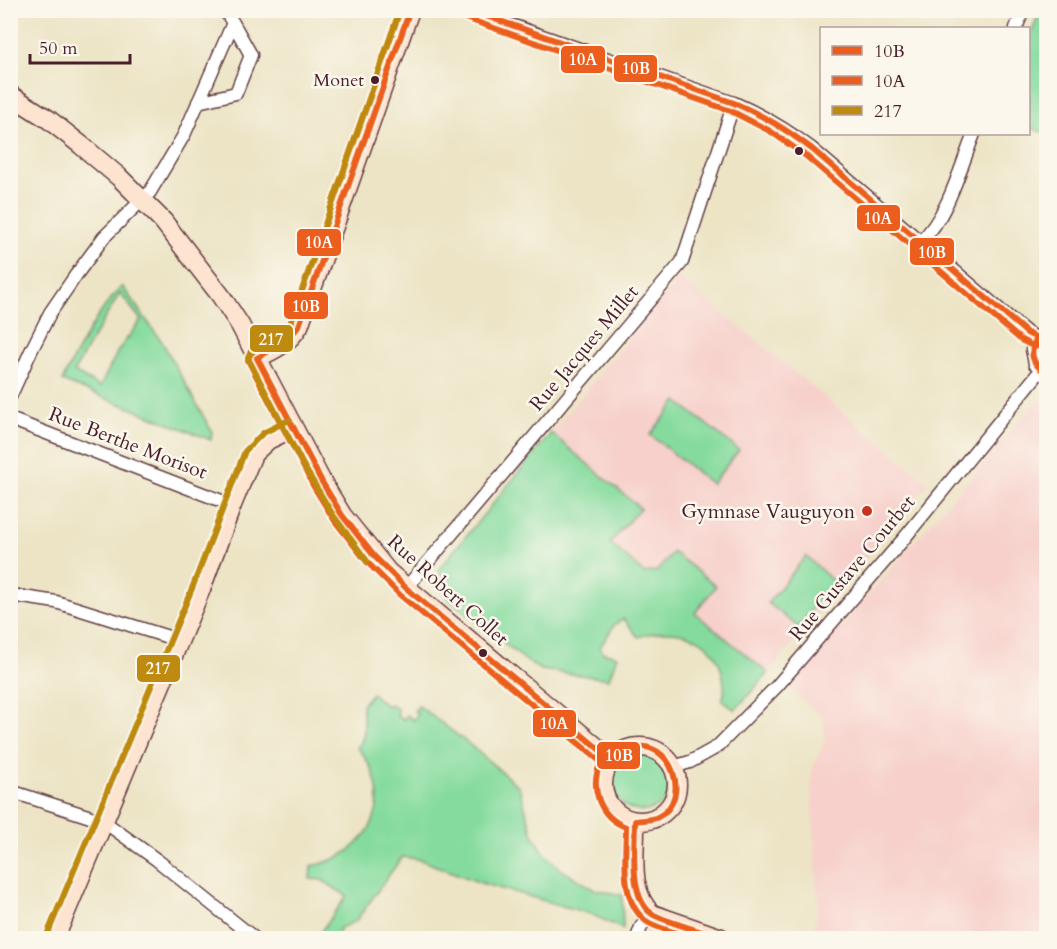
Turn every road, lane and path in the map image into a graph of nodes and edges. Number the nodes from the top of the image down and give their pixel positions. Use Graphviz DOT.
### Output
graph roads {
  1 [pos="225,10"];
  2 [pos="410,10"];
  3 [pos="468,10"];
  4 [pos="1023,10"];
  5 [pos="233,23"];
  6 [pos="1016,27"];
  7 [pos="10,95"];
  8 [pos="198,102"];
  9 [pos="734,103"];
  10 [pos="974,135"];
  11 [pos="142,200"];
  12 [pos="921,241"];
  13 [pos="1042,336"];
  14 [pos="257,358"];
  15 [pos="1044,371"];
  16 [pos="10,397"];
  17 [pos="10,418"];
  18 [pos="293,428"];
  19 [pos="232,505"];
  20 [pos="406,588"];
  21 [pos="10,595"];
  22 [pos="178,640"];
  23 [pos="612,760"];
  24 [pos="673,767"];
  25 [pos="10,791"];
  26 [pos="635,820"];
  27 [pos="103,821"];
  28 [pos="652,914"];
  29 [pos="55,939"];
  30 [pos="254,939"];
  31 [pos="637,939"];
  32 [pos="721,939"];
  1 -- 5 [label="street"];
  2 -- 14 [label="street"];
  3 -- 9 [label="street"];
  4 -- 6 [label="street"];
  5 -- 8 [label="street"];
  5 -- 8 [label="street"];
  7 -- 11 [label="street, Rue Robert Collet"];
  8 -- 11 [label="street"];
  9 -- 12 [label="street"];
  9 -- 20 [label="street, Rue Jacques Millet"];
  10 -- 12 [label="street"];
  11 -- 14 [label="street, Rue Robert Collet"];
  11 -- 16 [label="street"];
  12 -- 13 [label="street"];
  13 -- 15 [label="street"];
  14 -- 18 [label="street, Rue Robert Collet"];
  15 -- 24 [label="street, Rue Gustave Courbet"];
  17 -- 19 [label="street, Rue Berthe Morisot"];
  18 -- 19 [label="street"];
  18 -- 20 [label="street, Rue Robert Collet"];
  19 -- 22 [label="street"];
  20 -- 23 [label="street, Rue Robert Collet"];
  21 -- 22 [label="street"];
  22 -- 27 [label="street"];
  23 -- 24 [label="street"];
  23 -- 26 [label="street"];
  24 -- 26 [label="street"];
  25 -- 27 [label="street"];
  26 -- 28 [label="street"];
  27 -- 29 [label="street"];
  27 -- 30 [label="street"];
  28 -- 31 [label="street"];
  28 -- 32 [label="street"];
}
